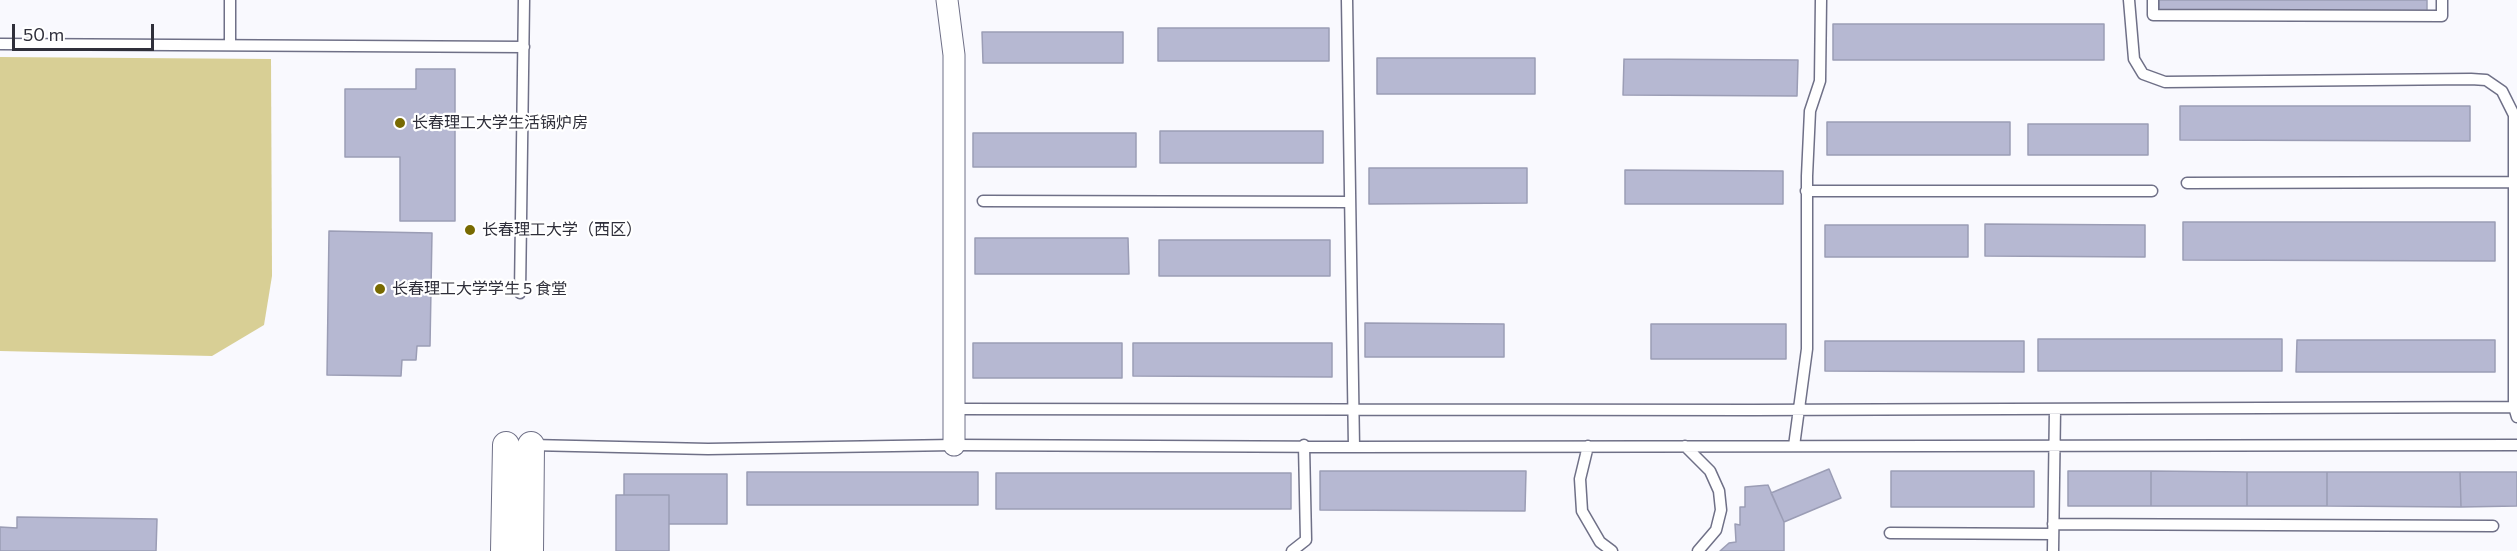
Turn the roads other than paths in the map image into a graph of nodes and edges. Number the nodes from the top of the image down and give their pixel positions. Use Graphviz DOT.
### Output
graph roads {
  1 [pos="230,0"];
  2 [pos="524,0"];
  3 [pos="947,0"];
  4 [pos="1347,0"];
  5 [pos="1821,0"];
  6 [pos="2129,0"];
  7 [pos="2153,0"];
  8 [pos="2442,0"];
  9 [pos="0,44"];
  10 [pos="230,45"];
  11 [pos="524,47"];
  12 [pos="2187,183"];
  13 [pos="2514,183"];
  14 [pos="1806,191"];
  15 [pos="2152,191"];
  16 [pos="983,201"];
  17 [pos="1350,202"];
  18 [pos="520,292"];
  19 [pos="954,409"];
  20 [pos="2055,409"];
  21 [pos="1353,410"];
  22 [pos="1800,410"];
  23 [pos="2516,411"];
  24 [pos="518,445"];
  25 [pos="954,445"];
  26 [pos="1304,445"];
  27 [pos="2054,445"];
  28 [pos="2517,445"];
  29 [pos="1588,446"];
  30 [pos="1685,446"];
  31 [pos="1794,446"];
  32 [pos="1354,447"];
  33 [pos="2493,526"];
  34 [pos="2053,529"];
  35 [pos="1890,533"];
  36 [pos="504,551"];
  37 [pos="530,551"];
  38 [pos="1292,551"];
  39 [pos="1612,551"];
  40 [pos="1698,551"];
  41 [pos="2053,551"];
  1 -- 10 [label="lane"];
  2 -- 11 [label="lane"];
  3 -- 19 [label="street"];
  4 -- 17 [label="lane"];
  5 -- 14 [label="lane"];
  6 -- 13 [label="lane"];
  7 -- 8 [label="lane"];
  9 -- 10 [label="lane"];
  10 -- 11 [label="lane"];
  11 -- 18 [label="lane"];
  12 -- 13 [label="lane"];
  13 -- 23 [label="lane"];
  14 -- 15 [label="lane"];
  14 -- 22 [label="lane"];
  16 -- 17 [label="lane"];
  17 -- 21 [label="lane"];
  19 -- 21 [label="lane"];
  19 -- 25 [label="street"];
  20 -- 22 [label="lane"];
  20 -- 23 [label="lane"];
  20 -- 27 [label="lane"];
  21 -- 22 [label="lane"];
  21 -- 32 [label="lane"];
  22 -- 31 [label="lane"];
  24 -- 25 [label="lane"];
  24 -- 36 [label="street"];
  24 -- 37 [label="street"];
  25 -- 26 [label="lane"];
  26 -- 32 [label="lane"];
  26 -- 38 [label="lane"];
  27 -- 28 [label="lane"];
  27 -- 31 [label="lane"];
  27 -- 34 [label="lane"];
  29 -- 30 [label="lane"];
  29 -- 32 [label="lane"];
  29 -- 39 [label="lane"];
  30 -- 31 [label="lane"];
  30 -- 40 [label="lane"];
  33 -- 34 [label="lane"];
  34 -- 35 [label="lane"];
  34 -- 41 [label="lane"];
}
